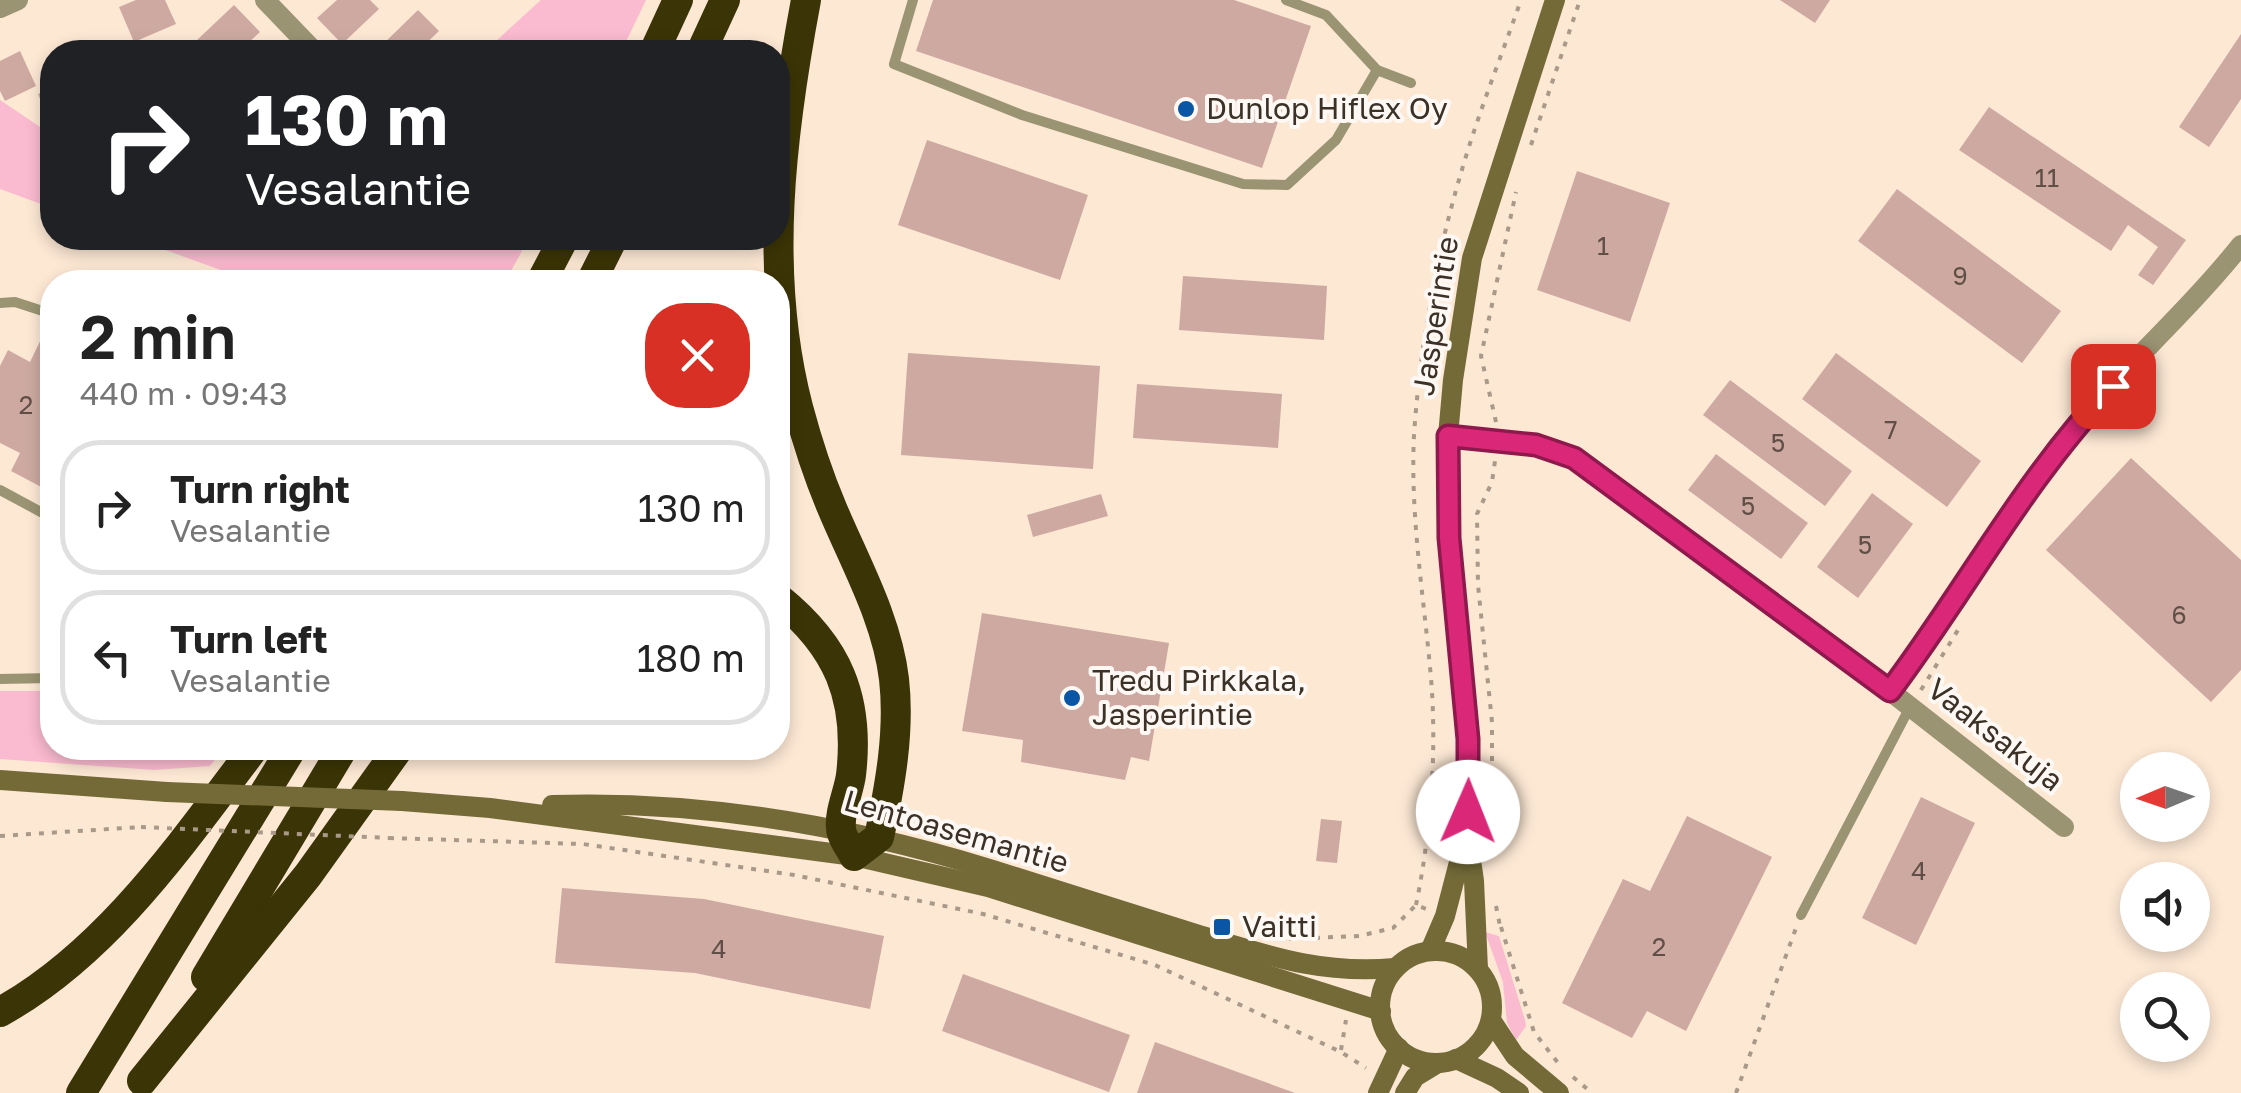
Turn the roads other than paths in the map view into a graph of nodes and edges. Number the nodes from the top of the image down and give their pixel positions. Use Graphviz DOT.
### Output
graph roads {
  1 [pos="18,0"];
  2 [pos="265,0"];
  3 [pos="678,0"];
  4 [pos="726,0"];
  5 [pos="806,0"];
  6 [pos="912,0"];
  7 [pos="1286,0"];
  8 [pos="1554,0"];
  9 [pos="0,8"];
  10 [pos="303,40"];
  11 [pos="660,40"];
  12 [pos="708,40"];
  13 [pos="1377,70"];
  14 [pos="1411,83"];
  15 [pos="790,93"];
  16 [pos="2241,245"];
  17 [pos="0,303"];
  18 [pos="40,310"];
  19 [pos="790,357"];
  20 [pos="1448,436"];
  21 [pos="0,490"];
  22 [pos="40,512"];
  23 [pos="790,609"];
  24 [pos="40,678"];
  25 [pos="0,679"];
  26 [pos="1890,691"];
  27 [pos="1910,708"];
  28 [pos="245,760"];
  29 [pos="285,760"];
  30 [pos="335,760"];
  31 [pos="390,760"];
  32 [pos="0,780"];
  33 [pos="490,808"];
  34 [pos="2064,827"];
  35 [pos="1467,832"];
  36 [pos="879,837"];
  37 [pos="847,842"];
  38 [pos="1801,916"];
  39 [pos="1430,951"];
  40 [pos="1396,968"];
  41 [pos="1478,969"];
  42 [pos="0,1012"];
  43 [pos="1380,1012"];
  44 [pos="1491,1020"];
  45 [pos="1399,1048"];
  46 [pos="1447,1061"];
  47 [pos="1382,1086"];
  48 [pos="138,1087"];
  49 [pos="81,1093"];
  50 [pos="1405,1093"];
  51 [pos="1519,1093"];
  52 [pos="1560,1093"];
  1 -- 9 [label="street"];
  2 -- 10 [label="street"];
  3 -- 11 [label="highway"];
  4 -- 12 [label="highway"];
  5 -- 15 [label="highway"];
  6 -- 13 [label="lane"];
  7 -- 13 [label="lane"];
  8 -- 20 [label="main road, Jasperintie"];
  13 -- 14 [label="lane"];
  16 -- 26 [label="street"];
  17 -- 18 [label="lane"];
  19 -- 36 [label="highway"];
  20 -- 26 [label="street, Vaaksakuja"];
  20 -- 35 [label="main road, Jasperintie"];
  21 -- 22 [label="lane"];
  23 -- 37 [label="highway"];
  24 -- 25 [label="lane"];
  26 -- 27 [label="street, Vaaksakuja"];
  27 -- 34 [label="street, Vaaksakuja"];
  27 -- 38 [label="lane"];
  28 -- 42 [label="highway"];
  29 -- 49 [label="highway"];
  30 -- 48 [label="highway"];
  31 -- 48 [label="highway"];
  32 -- 33 [label="main road, Lentoasemantie, bridge"];
  33 -- 37 [label="main road, Lentoasemantie"];
  33 -- 37 [label="main road, Lentoasemantie"];
  35 -- 39 [label="main road, Jasperintie"];
  35 -- 41 [label="main road, Jasperintie"];
  36 -- 37 [label="highway"];
  36 -- 40 [label="main road, Lentoasemantie"];
  37 -- 43 [label="main road, Lentoasemantie"];
  39 -- 40 [label="main road"];
  39 -- 41 [label="main road"];
  40 -- 43 [label="main road"];
  41 -- 44 [label="main road"];
  43 -- 45 [label="main road"];
  44 -- 46 [label="main road"];
  44 -- 52 [label="main road"];
  45 -- 46 [label="main road"];
  45 -- 47 [label="main road"];
  46 -- 50 [label="main road"];
  46 -- 51 [label="main road"];
}
